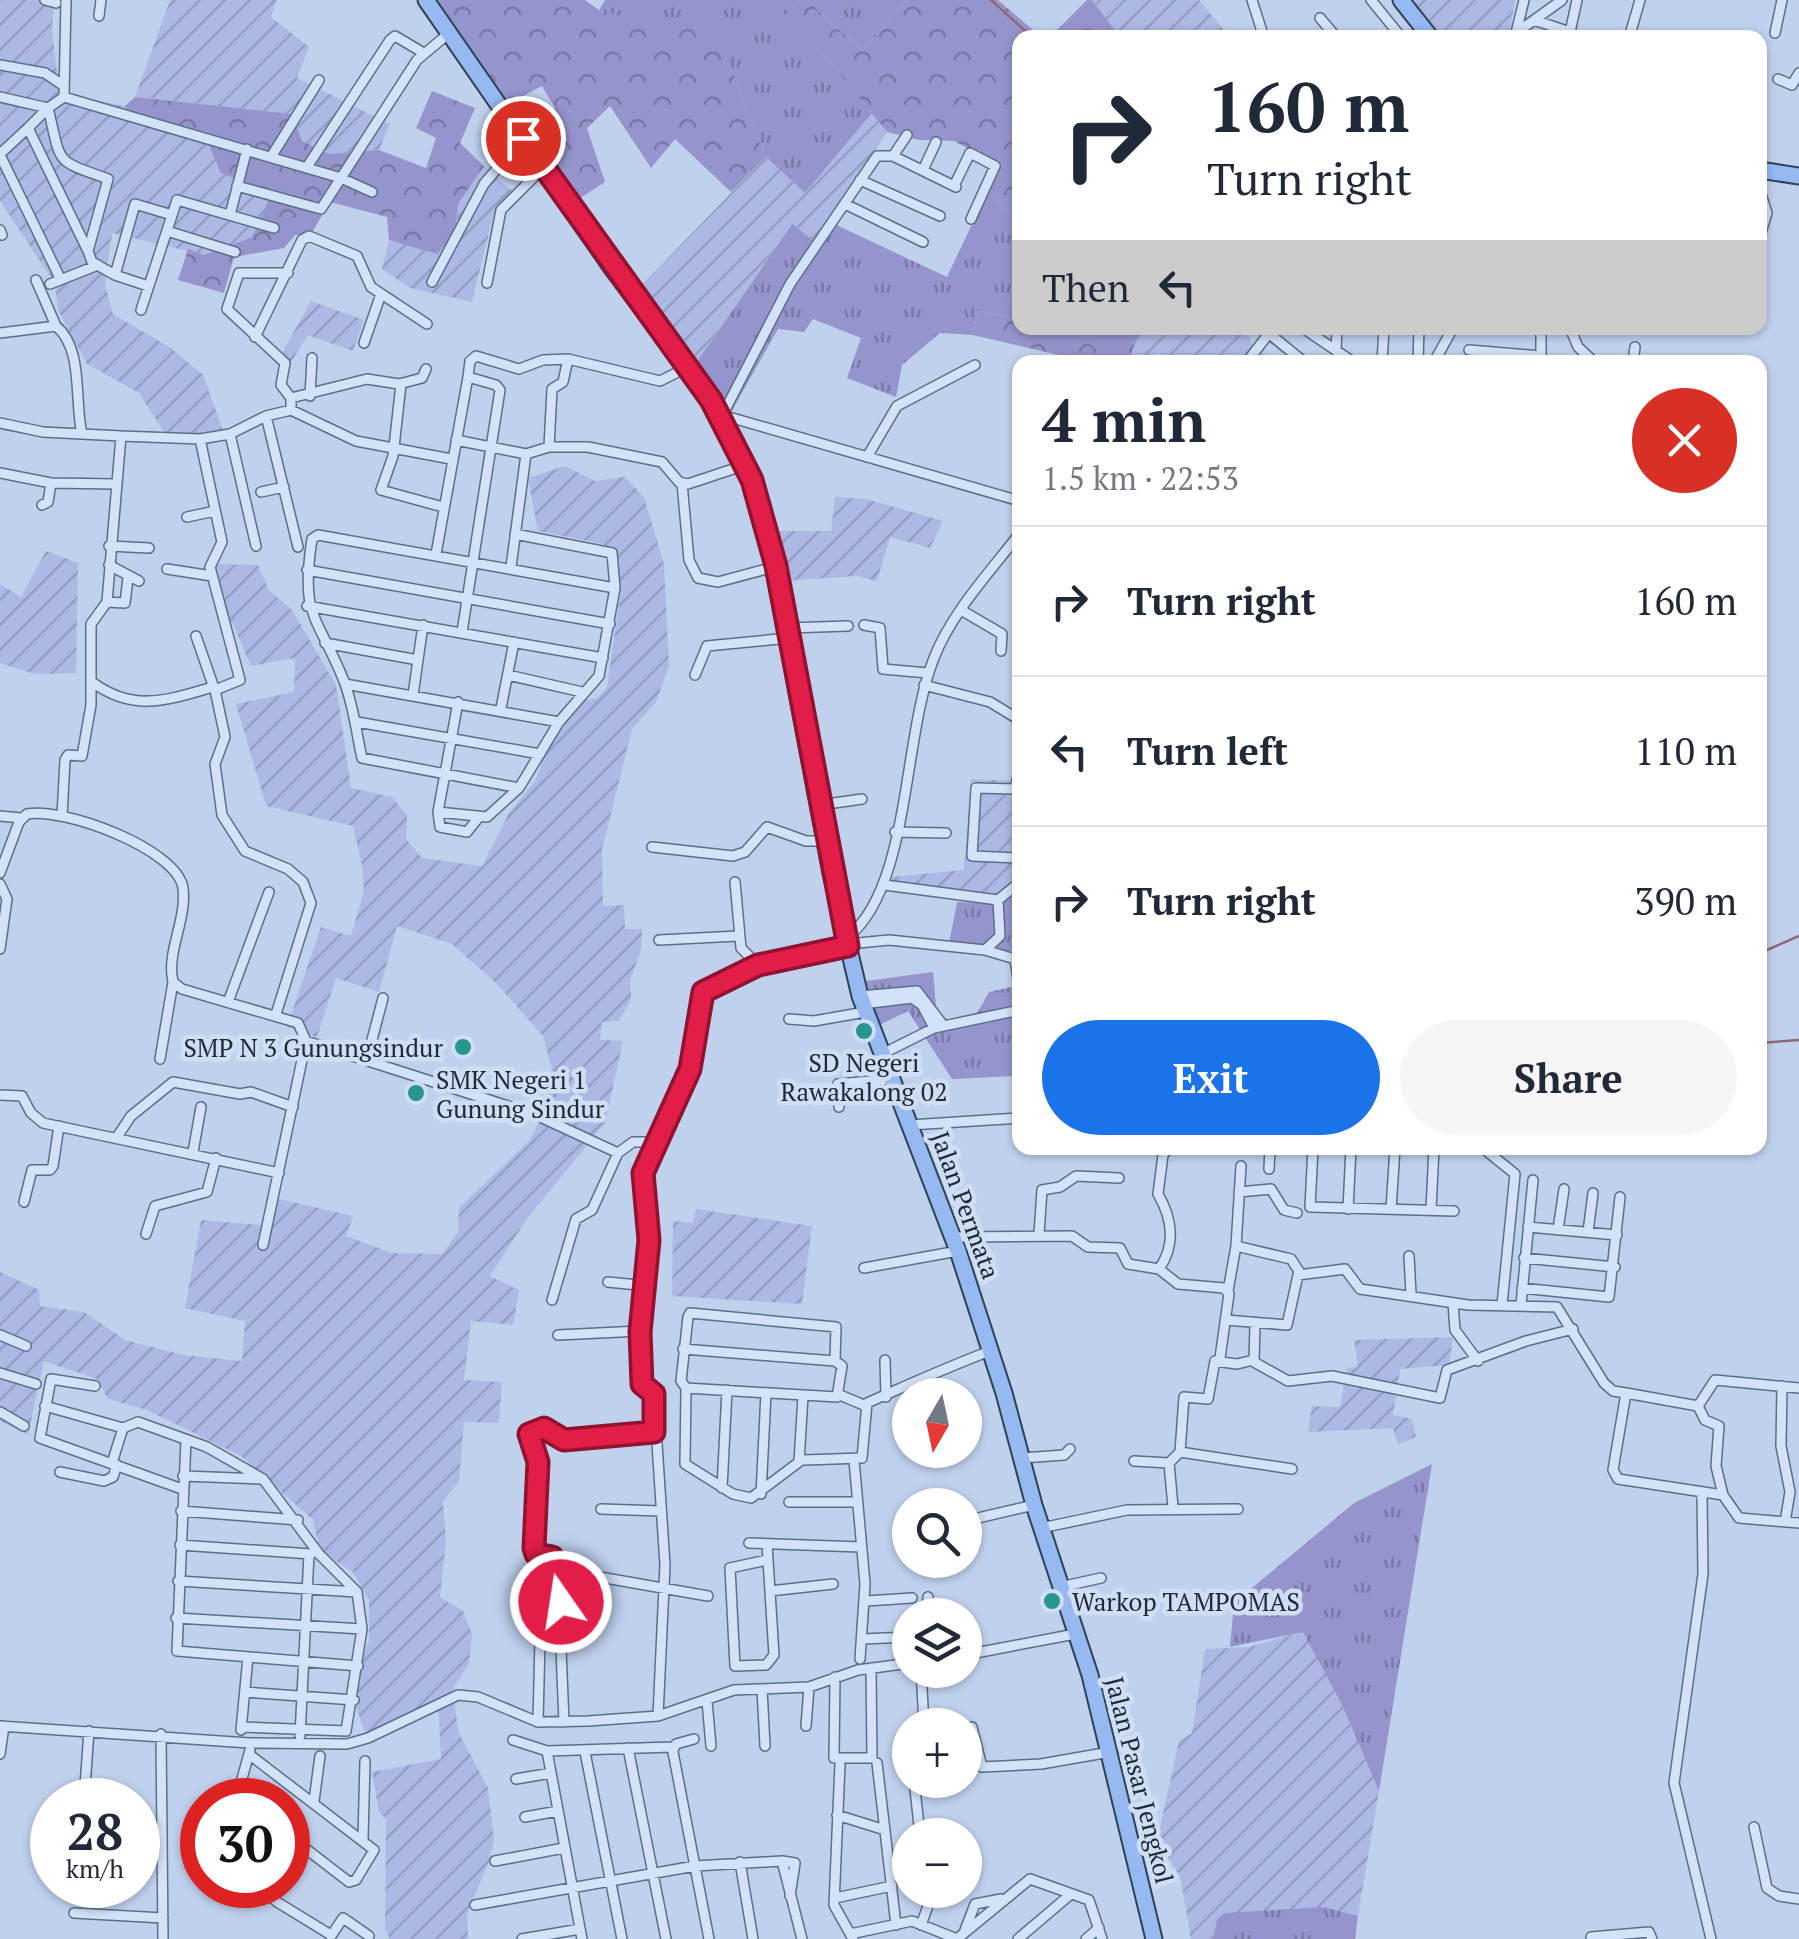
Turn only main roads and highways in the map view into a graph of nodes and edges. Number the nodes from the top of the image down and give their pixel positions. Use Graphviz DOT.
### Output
graph roads {
  1 [pos="426,0"];
  2 [pos="1401,0"];
  3 [pos="1422,30"];
  4 [pos="1767,171"];
  5 [pos="1799,176"];
  6 [pos="1075,1634"];
  7 [pos="1154,1939"];
  1 -- 6 [label="main road, Jalan Permata"];
  2 -- 3 [label="main road"];
  4 -- 5 [label="main road"];
  6 -- 7 [label="main road, Jalan Pasar Jengkol"];
}
